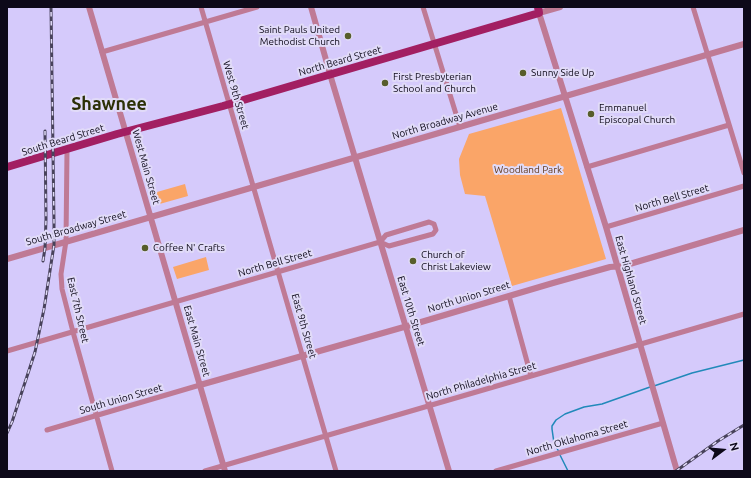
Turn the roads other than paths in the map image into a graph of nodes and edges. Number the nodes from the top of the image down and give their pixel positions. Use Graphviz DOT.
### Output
graph roads {
  1 [pos="89,7"];
  2 [pos="201,7"];
  3 [pos="257,7"];
  4 [pos="311,7"];
  5 [pos="423,7"];
  6 [pos="560,7"];
  7 [pos="693,7"];
  8 [pos="539,10"];
  9 [pos="206,22"];
  10 [pos="434,44"];
  11 [pos="744,44"];
  12 [pos="102,52"];
  13 [pos="708,54"];
  14 [pos="330,74"];
  15 [pos="565,96"];
  16 [pos="229,104"];
  17 [pos="729,125"];
  18 [pos="460,127"];
  19 [pos="126,132"];
  20 [pos="67,150"];
  21 [pos="355,157"];
  22 [pos="7,167"];
  23 [pos="587,167"];
  24 [pos="744,173"];
  25 [pos="744,186"];
  26 [pos="253,187"];
  27 [pos="151,217"];
  28 [pos="606,227"];
  29 [pos="744,230"];
  30 [pos="66,242"];
  31 [pos="380,242"];
  32 [pos="7,258"];
  33 [pos="616,266"];
  34 [pos="279,272"];
  35 [pos="509,296"];
  36 [pos="176,302"];
  37 [pos="744,314"];
  38 [pos="406,326"];
  39 [pos="73,332"];
  40 [pos="639,344"];
  41 [pos="7,351"];
  42 [pos="304,356"];
  43 [pos="531,376"];
  44 [pos="200,385"];
  45 [pos="429,406"];
  46 [pos="97,416"];
  47 [pos="663,423"];
  48 [pos="47,430"];
  49 [pos="326,436"];
  50 [pos="224,468"];
  51 [pos="112,471"];
  52 [pos="205,471"];
  53 [pos="336,471"];
  54 [pos="448,471"];
  55 [pos="496,471"];
  56 [pos="677,471"];
  1 -- 12 [label="street, West Main Street"];
  2 -- 9 [label="street, West 9th Street"];
  3 -- 9 [label="street"];
  4 -- 14 [label="street, East 10th Street"];
  5 -- 10 [label="street"];
  6 -- 8 [label="street, North Beard Street"];
  7 -- 13 [label="street"];
  8 -- 10 [label="main road, North Beard Street"];
  8 -- 15 [label="street, East Highland Street"];
  9 -- 12 [label="street"];
  9 -- 16 [label="street, West 9th Street"];
  10 -- 14 [label="main road, North Beard Street"];
  10 -- 18 [label="street"];
  11 -- 13 [label="street, North Broadway Avenue"];
  12 -- 19 [label="street, West Main Street"];
  13 -- 15 [label="street, North Broadway Avenue"];
  13 -- 17 [label="street"];
  14 -- 16 [label="main road, North Beard Street"];
  14 -- 21 [label="street, East 10th Street"];
  15 -- 18 [label="street, North Broadway Avenue"];
  15 -- 23 [label="street, East Highland Street"];
  16 -- 19 [label="main road, North Beard Street"];
  16 -- 26 [label="street, West 9th Street"];
  17 -- 23 [label="street"];
  17 -- 24 [label="street"];
  18 -- 21 [label="street, North Broadway Avenue"];
  19 -- 20 [label="main road, South Beard Street"];
  19 -- 27 [label="street, West Main Street"];
  20 -- 22 [label="main road, South Beard Street"];
  20 -- 30 [label="street, East 7th Street"];
  21 -- 26 [label="street, North Broadway Avenue"];
  21 -- 31 [label="street, East 10th Street"];
  23 -- 28 [label="street, East Highland Street"];
  25 -- 28 [label="street, North Bell Street"];
  26 -- 27 [label="street, North Broadway Avenue"];
  26 -- 34 [label="street, East 9th Street"];
  27 -- 30 [label="street, South Broadway Street"];
  27 -- 36 [label="street, East Main Street"];
  28 -- 33 [label="street, East Highland Street"];
  29 -- 33 [label="street, North Union Street"];
  30 -- 32 [label="street, South Broadway Street"];
  30 -- 39 [label="street, East 7th Street"];
  31 -- 31 [label="street, North Bell Street"];
  31 -- 34 [label="street, North Bell Street"];
  31 -- 38 [label="street, East 10th Street"];
  33 -- 35 [label="street, North Union Street"];
  33 -- 40 [label="street, East Highland Street"];
  34 -- 36 [label="street, North Bell Street"];
  34 -- 42 [label="street, East 9th Street"];
  35 -- 38 [label="street, North Union Street"];
  35 -- 43 [label="street"];
  36 -- 39 [label="street, North Bell Street"];
  36 -- 44 [label="street, East Main Street"];
  37 -- 40 [label="street, North Philadelphia Street"];
  38 -- 42 [label="street, North Union Street"];
  38 -- 45 [label="street, East 10th Street"];
  39 -- 41 [label="street, North Bell Street"];
  39 -- 46 [label="street, East 7th Street"];
  40 -- 43 [label="street, North Philadelphia Street"];
  40 -- 47 [label="street, East Highland Street"];
  42 -- 44 [label="street, North Union Street"];
  42 -- 49 [label="street, East 9th Street"];
  43 -- 45 [label="street, North Philadelphia Street"];
  44 -- 46 [label="street, South Union Street"];
  44 -- 50 [label="street, East Main Street"];
  45 -- 49 [label="street, North Philadelphia Street"];
  45 -- 54 [label="street, East 10th Street"];
  46 -- 48 [label="street, South Union Street"];
  46 -- 51 [label="street, East 7th Street"];
  47 -- 55 [label="street, North Oklahoma Street"];
  47 -- 56 [label="street, East Highland Street"];
  49 -- 50 [label="street, North Philadelphia Street"];
  49 -- 53 [label="street, East 9th Street"];
  50 -- 52 [label="street, North Philadelphia Street"];
}
